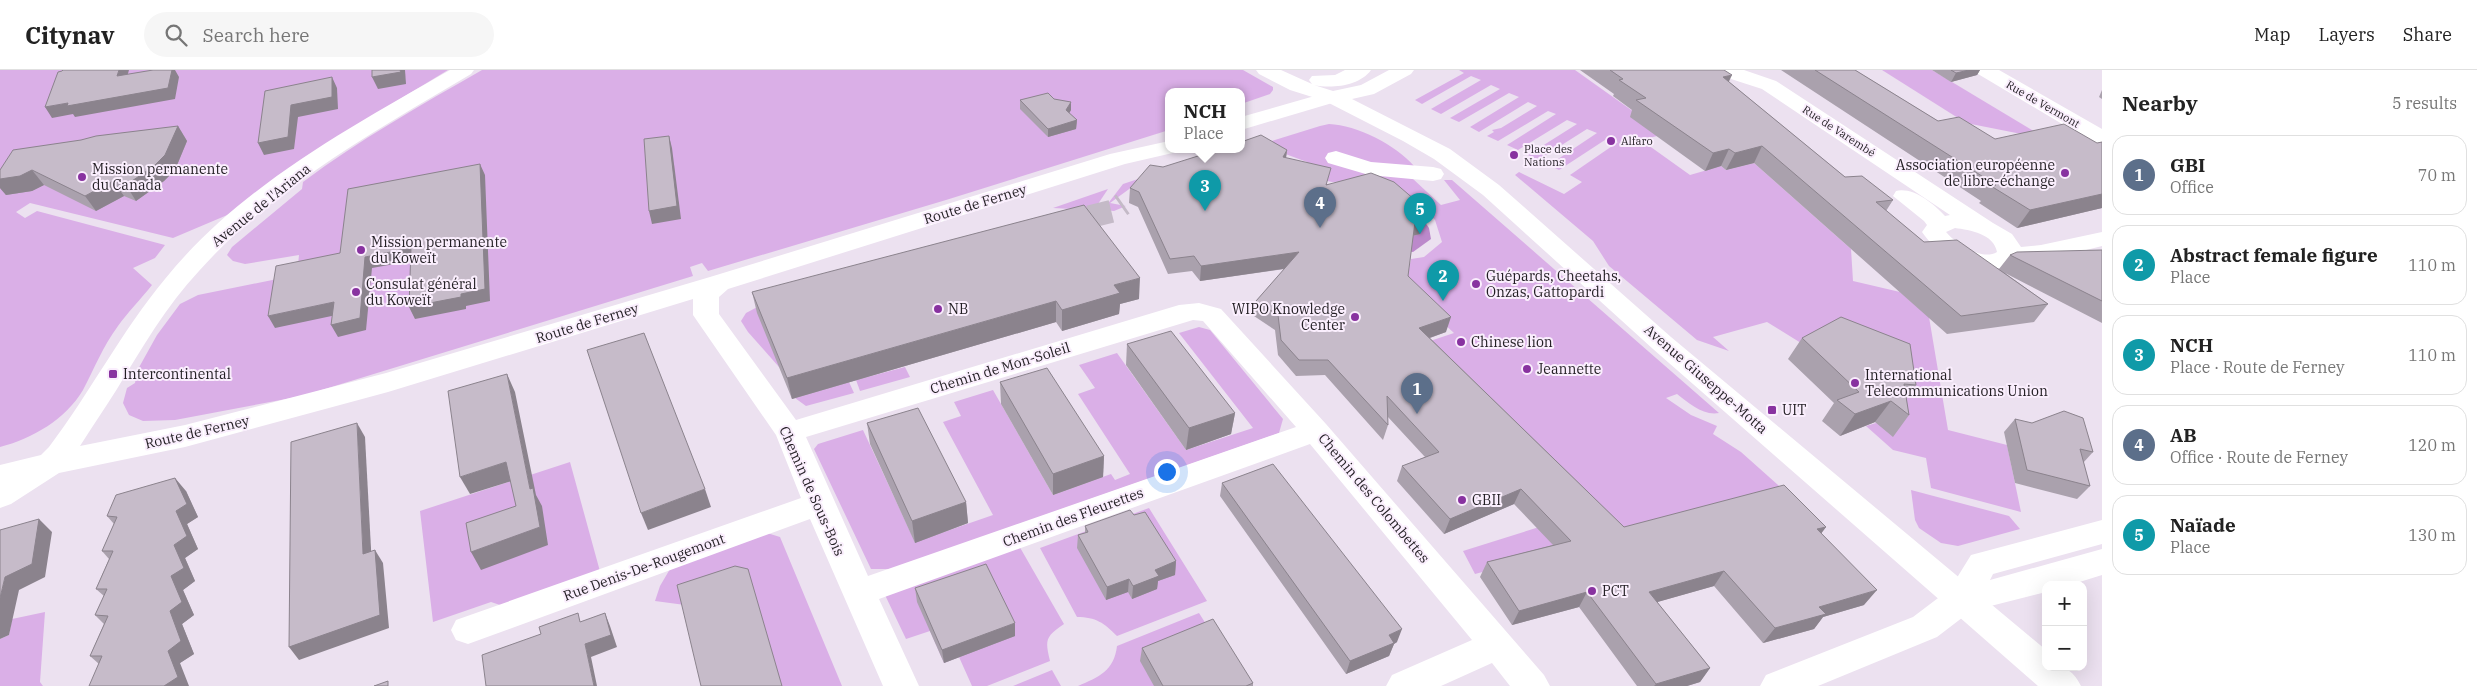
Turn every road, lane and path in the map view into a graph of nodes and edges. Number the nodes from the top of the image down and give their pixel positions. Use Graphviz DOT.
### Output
graph roads {
  1 [pos="464,70"];
  2 [pos="1266,70"];
  3 [pos="1299,70"];
  4 [pos="1361,70"];
  5 [pos="1404,70"];
  6 [pos="1985,70"];
  7 [pos="1734,73"];
  8 [pos="1325,89"];
  9 [pos="1245,123"];
  10 [pos="2102,138"];
  11 [pos="1165,148"];
  12 [pos="1336,158"];
  13 [pos="1433,174"];
  14 [pos="1939,224"];
  15 [pos="1985,228"];
  16 [pos="2102,239"];
  17 [pos="2010,254"];
  18 [pos="719,283"];
  19 [pos="1212,315"];
  20 [pos="1316,430"];
  21 [pos="789,432"];
  22 [pos="52,463"];
  23 [pos="0,476"];
  24 [pos="0,496"];
  25 [pos="819,504"];
  26 [pos="2102,532"];
  27 [pos="2102,562"];
  28 [pos="858,593"];
  29 [pos="1962,599"];
  30 [pos="468,630"];
  31 [pos="1497,646"];
  32 [pos="901,686"];
  33 [pos="1404,686"];
  34 [pos="1532,686"];
  35 [pos="1778,686"];
  36 [pos="2063,686"];
  1 -- 22 [label="street, Avenue de l'Ariana"];
  2 -- 8 [label="street"];
  3 -- 8 [label="street"];
  4 -- 8 [label="street"];
  5 -- 8 [label="street"];
  6 -- 10 [label="street, Rue de Vermont"];
  7 -- 14 [label="street, Rue de Varembé"];
  7 -- 15 [label="street, Rue de Varembé"];
  8 -- 9 [label="street"];
  8 -- 29 [label="street, Avenue Giuseppe-Motta"];
  11 -- 18 [label="street, Route de Ferney"];
  12 -- 13 [label="street"];
  14 -- 15 [label="street"];
  14 -- 17 [label="street"];
  15 -- 17 [label="street, Rue de Varembé"];
  16 -- 17 [label="street"];
  18 -- 21 [label="street, Chemin de Sous-Bois"];
  18 -- 22 [label="street, Route de Ferney"];
  19 -- 20 [label="street, Chemin des Colombettes"];
  19 -- 21 [label="street, Chemin de Mon-Soleil"];
  20 -- 28 [label="street, Chemin des Fleurettes"];
  20 -- 31 [label="street, Chemin des Colombettes"];
  21 -- 25 [label="street, Chemin de Sous-Bois"];
  22 -- 23 [label="street, Route de Ferney"];
  22 -- 24 [label="street"];
  25 -- 28 [label="street, Chemin de Sous-Bois"];
  25 -- 30 [label="street, Rue Denis-De-Rougemont"];
  26 -- 29 [label="street"];
  27 -- 29 [label="street"];
  28 -- 32 [label="street, Chemin de Sous-Bois"];
  29 -- 35 [label="street"];
  29 -- 36 [label="street, Avenue Giuseppe-Motta"];
  31 -- 33 [label="street"];
  31 -- 34 [label="street, Chemin des Colombettes"];
}
